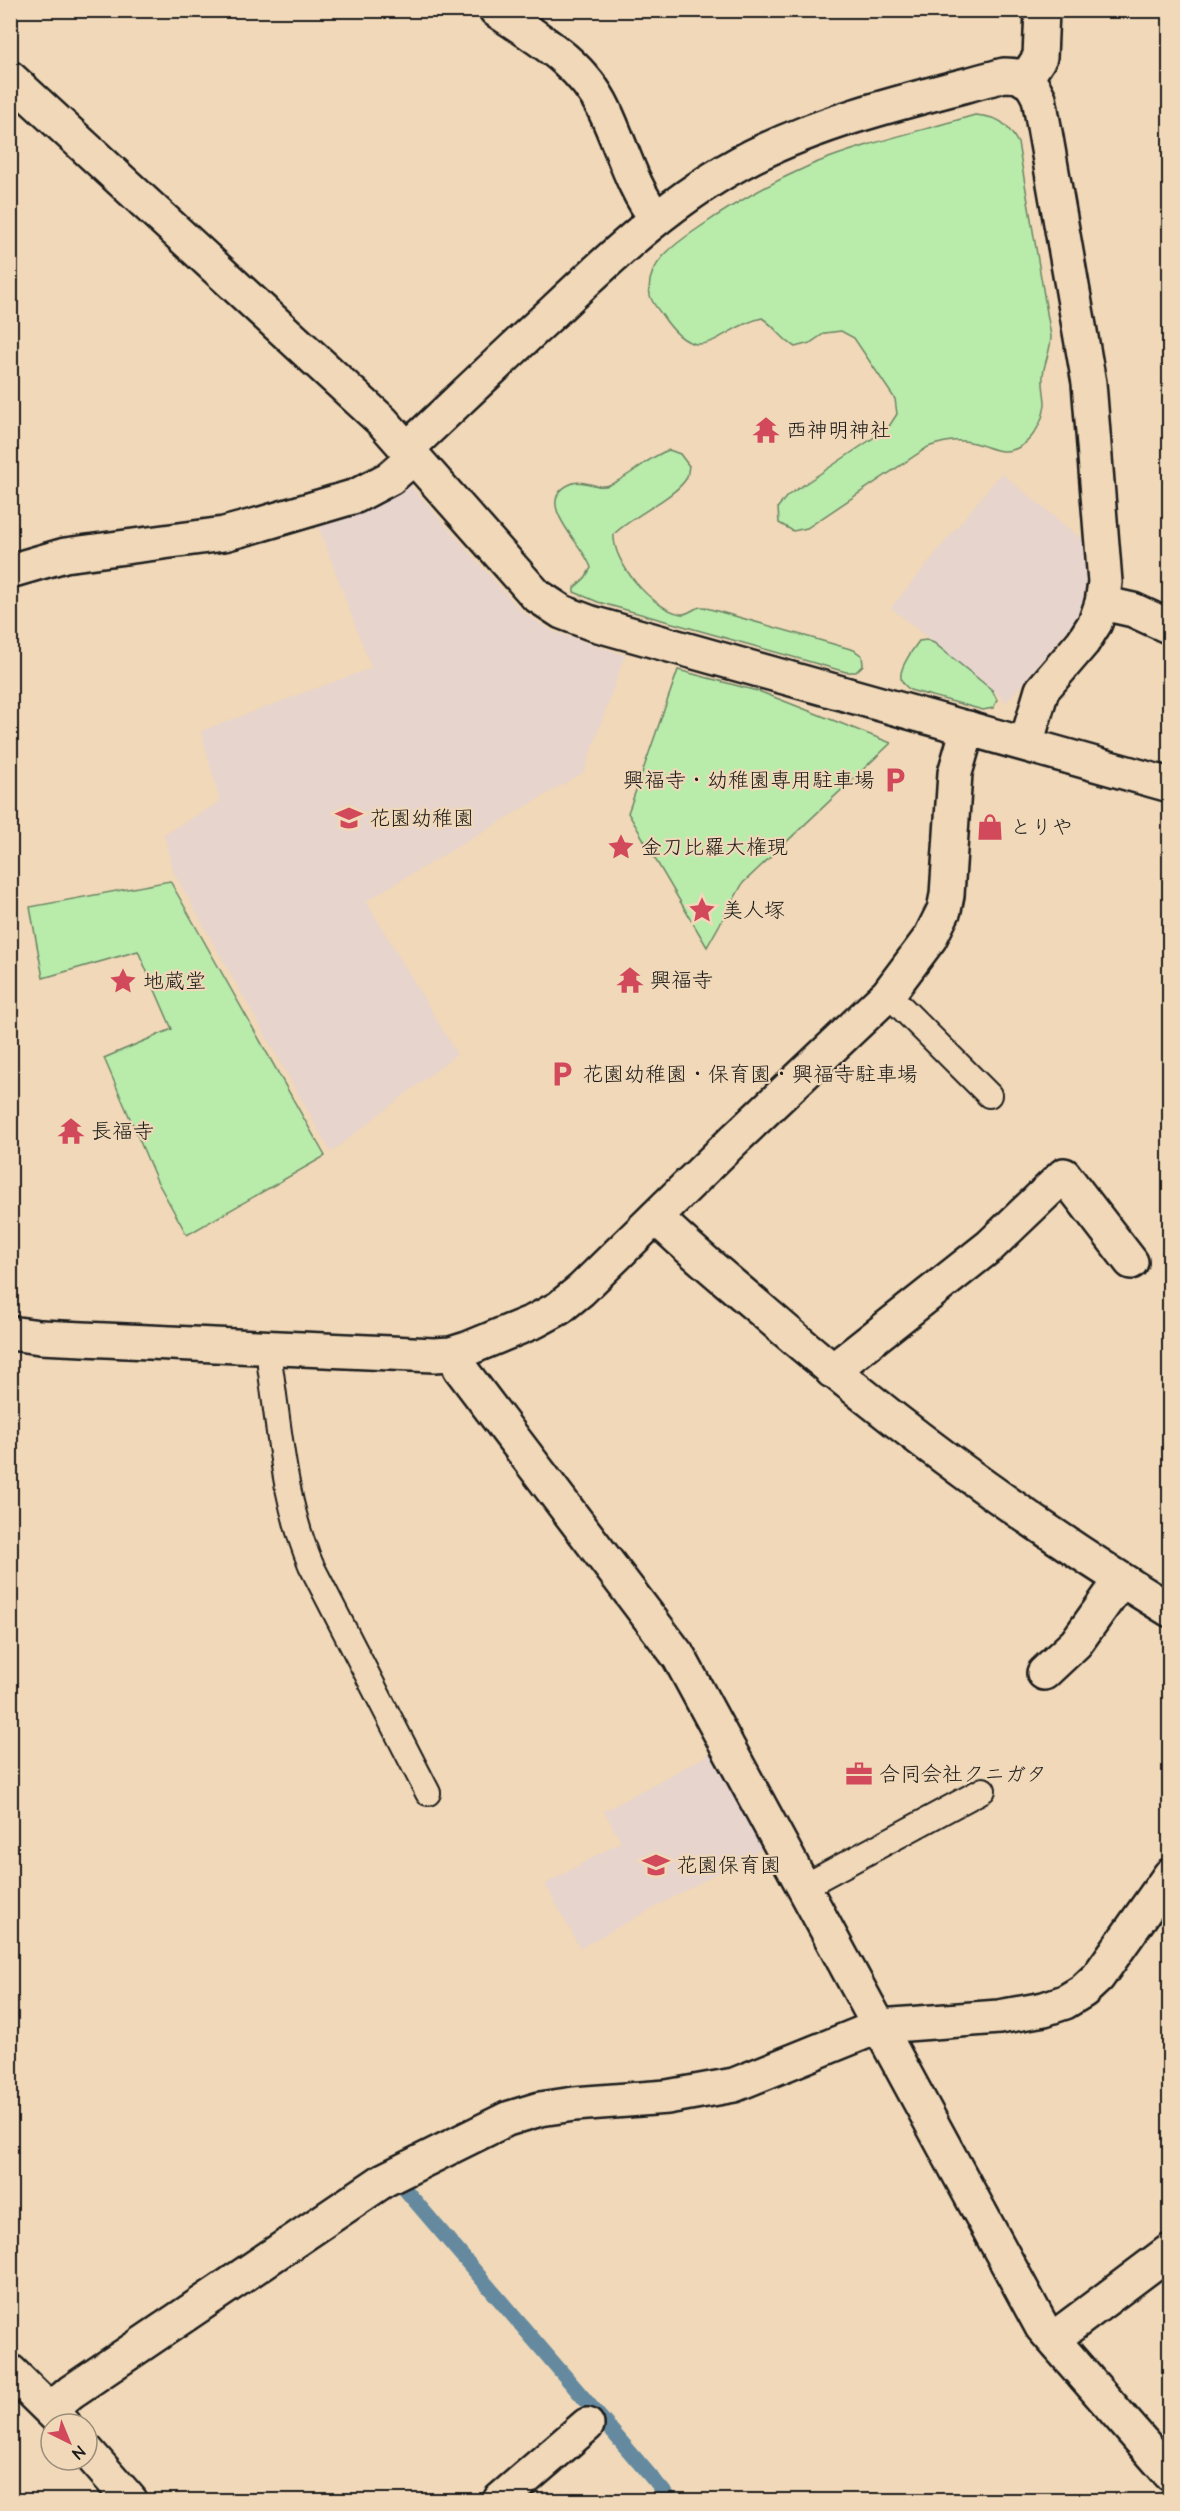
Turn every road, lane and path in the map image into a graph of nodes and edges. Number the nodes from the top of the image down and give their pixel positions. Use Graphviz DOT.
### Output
graph roads {
  1 [pos="496,10"];
  2 [pos="1042,10"];
  3 [pos="10,78"];
  4 [pos="1025,80"];
  5 [pos="656,218"];
  6 [pos="411,453"];
  7 [pos="10,570"];
  8 [pos="1102,603"];
  9 [pos="1170,627"];
  10 [pos="968,728"];
  11 [pos="1026,744"];
  12 [pos="1170,785"];
  13 [pos="888,994"];
  14 [pos="989,1095"];
  15 [pos="656,1217"];
  16 [pos="1131,1262"];
  17 [pos="10,1333"];
  18 [pos="270,1348"];
  19 [pos="456,1353"];
  20 [pos="832,1371"];
  21 [pos="1121,1580"];
  22 [pos="1170,1610"];
  23 [pos="1044,1673"];
  24 [pos="983,1790"];
  25 [pos="428,1793"];
  26 [pos="1170,1875"];
  27 [pos="805,1887"];
  28 [pos="880,2026"];
  29 [pos="1170,2251"];
  30 [pos="1053,2339"];
  31 [pos="10,2371"];
  32 [pos="53,2412"];
  33 [pos="60,2412"];
  34 [pos="587,2425"];
  35 [pos="99,2465"];
  36 [pos="1170,2474"];
  37 [pos="130,2500"];
  38 [pos="500,2500"];
  1 -- 5 [label="street"];
  2 -- 4 [label="street"];
  3 -- 6 [label="street"];
  4 -- 5 [label="street"];
  4 -- 8 [label="street"];
  5 -- 6 [label="street"];
  6 -- 7 [label="street"];
  6 -- 10 [label="street"];
  8 -- 9 [label="street"];
  8 -- 11 [label="street"];
  10 -- 11 [label="street"];
  10 -- 13 [label="street"];
  11 -- 12 [label="street"];
  13 -- 14 [label="lane"];
  13 -- 15 [label="street"];
  15 -- 19 [label="street"];
  15 -- 20 [label="street"];
  16 -- 20 [label="street"];
  17 -- 18 [label="street"];
  18 -- 19 [label="street"];
  18 -- 25 [label="lane"];
  19 -- 27 [label="street"];
  20 -- 21 [label="street"];
  21 -- 22 [label="street"];
  21 -- 23 [label="street"];
  24 -- 27 [label="lane"];
  26 -- 28 [label="street"];
  27 -- 28 [label="street"];
  28 -- 30 [label="street"];
  28 -- 33 [label="street"];
  29 -- 30 [label="street"];
  30 -- 36 [label="street"];
  31 -- 32 [label="street"];
  34 -- 38 [label="street"];
  35 -- 37 [label="street"];
}
